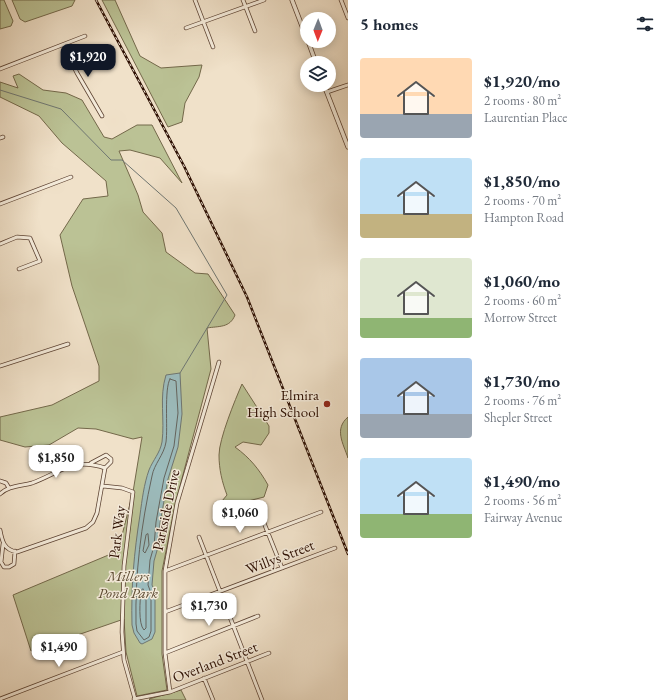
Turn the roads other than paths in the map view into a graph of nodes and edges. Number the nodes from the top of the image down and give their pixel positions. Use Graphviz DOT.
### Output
graph roads {
  1 [pos="195,0"];
  2 [pos="243,0"];
  3 [pos="264,0"];
  4 [pos="292,0"];
  5 [pos="341,0"];
  6 [pos="246,7"];
  7 [pos="348,18"];
  8 [pos="300,21"];
  9 [pos="203,22"];
  10 [pos="186,28"];
  11 [pos="255,31"];
  12 [pos="85,36"];
  13 [pos="63,45"];
  14 [pos="213,47"];
  15 [pos="0,69"];
  16 [pos="348,85"];
  17 [pos="336,89"];
  18 [pos="327,92"];
  19 [pos="102,116"];
  20 [pos="348,147"];
  21 [pos="71,177"];
  22 [pos="0,204"];
  23 [pos="0,244"];
  24 [pos="19,269"];
  25 [pos="68,344"];
  26 [pos="218,362"];
  27 [pos="0,366"];
  28 [pos="91,463"];
  29 [pos="105,468"];
  30 [pos="0,481"];
  31 [pos="102,486"];
  32 [pos="9,488"];
  33 [pos="0,494"];
  34 [pos="258,508"];
  35 [pos="321,512"];
  36 [pos="0,530"];
  37 [pos="268,531"];
  38 [pos="199,538"];
  39 [pos="3,544"];
  40 [pos="335,548"];
  41 [pos="15,551"];
  42 [pos="206,555"];
  43 [pos="282,568"];
  44 [pos="164,571"];
  45 [pos="219,591"];
  46 [pos="165,612"];
  47 [pos="258,616"];
  48 [pos="233,626"];
  49 [pos="123,652"];
  50 [pos="165,653"];
  51 [pos="269,653"];
  52 [pos="246,662"];
  53 [pos="204,678"];
  54 [pos="170,692"];
  55 [pos="148,698"];
  56 [pos="0,699"];
  57 [pos="134,700"];
  58 [pos="213,700"];
  59 [pos="262,700"];
  1 -- 9 [label="street"];
  2 -- 6 [label="street"];
  3 -- 6 [label="street"];
  4 -- 8 [label="street"];
  5 -- 7 [label="street"];
  6 -- 9 [label="street"];
  6 -- 11 [label="street"];
  9 -- 10 [label="street"];
  9 -- 14 [label="street"];
  12 -- 13 [label="street"];
  13 -- 15 [label="street"];
  13 -- 19 [label="street"];
  16 -- 17 [label="street"];
  18 -- 20 [label="street"];
  21 -- 22 [label="street"];
  23 -- 24 [label="street"];
  25 -- 27 [label="street"];
  26 -- 44 [label="street, Parkside Drive"];
  28 -- 29 [label="street"];
  28 -- 29 [label="street"];
  28 -- 32 [label="street"];
  29 -- 31 [label="street"];
  30 -- 32 [label="street"];
  31 -- 41 [label="street"];
  31 -- 49 [label="street, Park Way"];
  32 -- 33 [label="street"];
  34 -- 37 [label="street"];
  35 -- 37 [label="street"];
  36 -- 39 [label="street"];
  37 -- 42 [label="street"];
  37 -- 43 [label="street"];
  38 -- 42 [label="street"];
  39 -- 41 [label="street"];
  39 -- 41 [label="street"];
  40 -- 43 [label="street, Willys Street"];
  42 -- 44 [label="street"];
  42 -- 45 [label="street"];
  43 -- 45 [label="street, Willys Street"];
  44 -- 46 [label="street, Parkside Drive"];
  45 -- 46 [label="street, Willys Street"];
  45 -- 48 [label="street"];
  46 -- 50 [label="street, Parkside Drive"];
  47 -- 48 [label="street"];
  48 -- 50 [label="street"];
  48 -- 52 [label="street"];
  49 -- 56 [label="street"];
  49 -- 57 [label="street, Park Way"];
  50 -- 54 [label="street, Parkside Drive"];
  51 -- 52 [label="street, Overland Street"];
  52 -- 53 [label="street, Overland Street"];
  52 -- 59 [label="street"];
  53 -- 54 [label="street, Overland Street"];
  53 -- 58 [label="street"];
  54 -- 55 [label="street"];
  55 -- 57 [label="street"];
}
